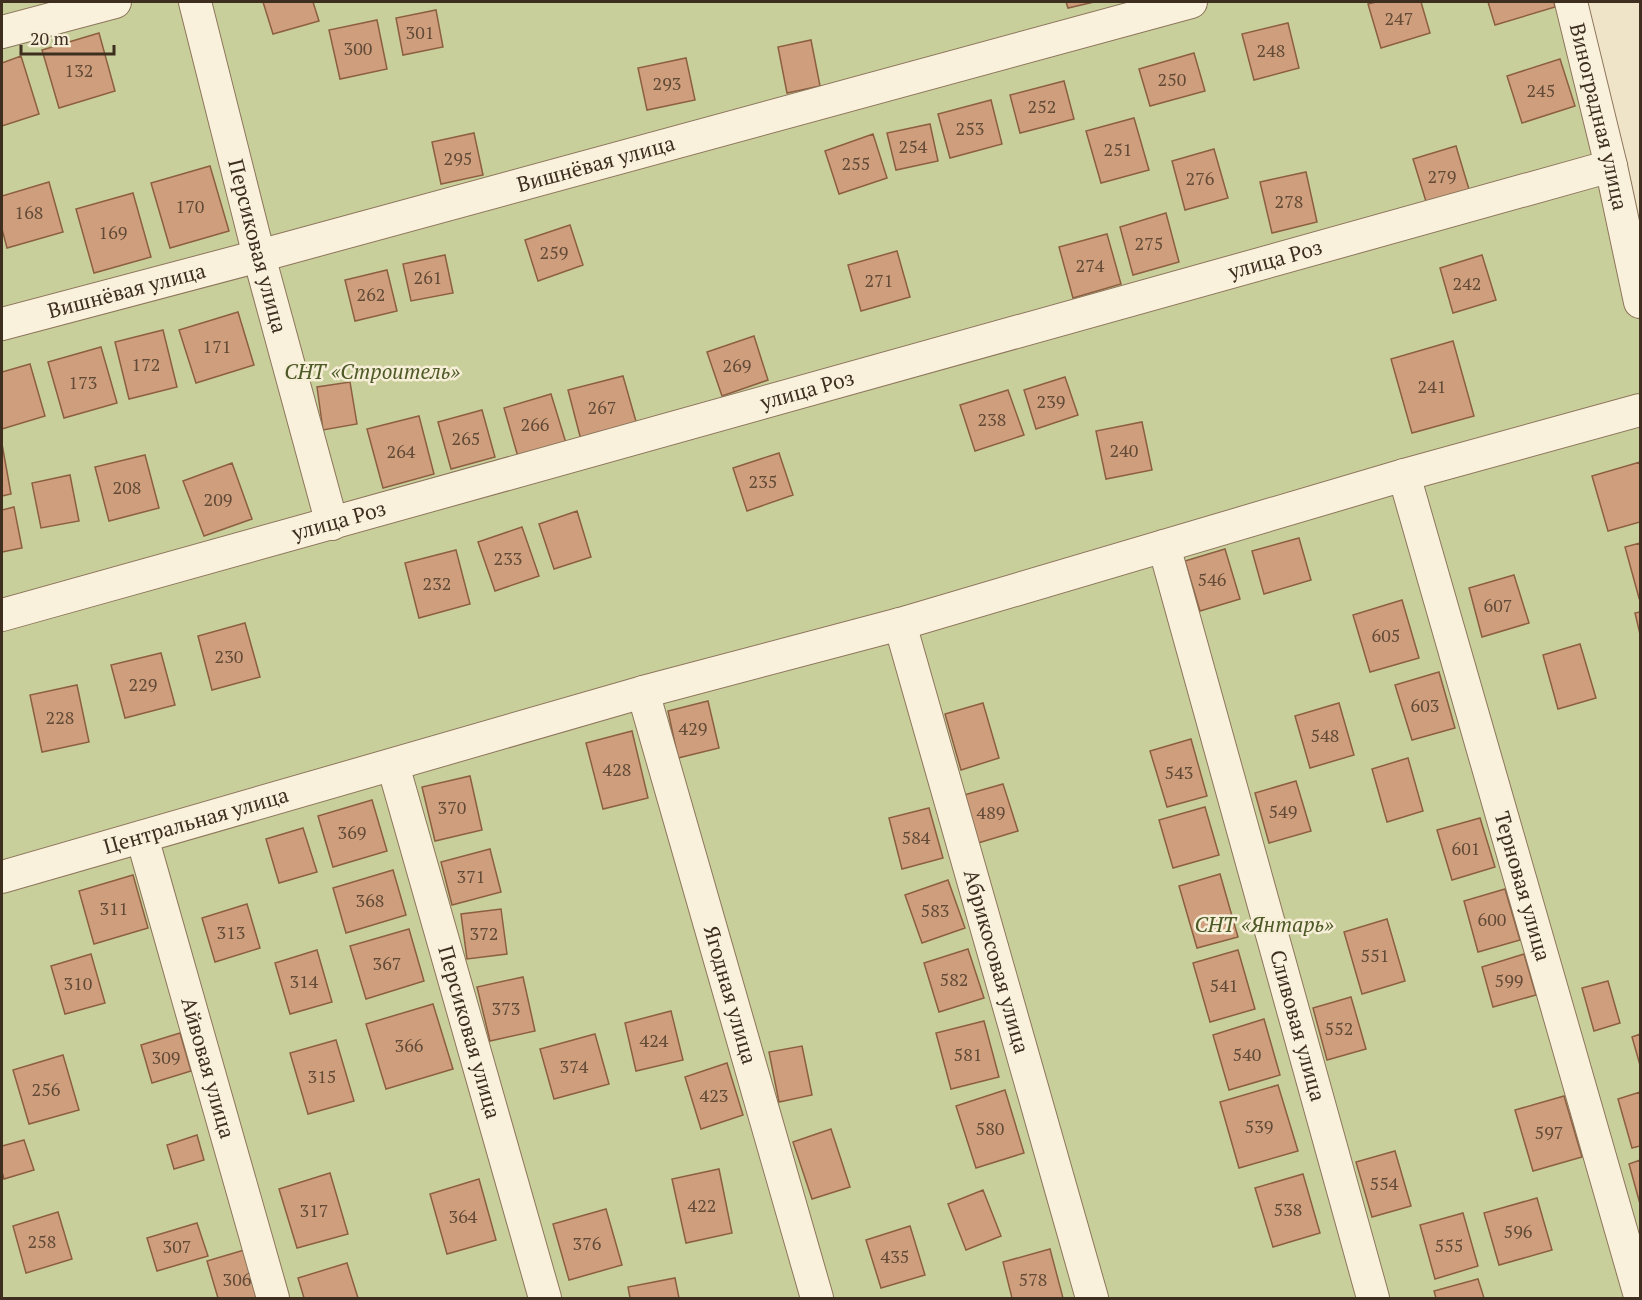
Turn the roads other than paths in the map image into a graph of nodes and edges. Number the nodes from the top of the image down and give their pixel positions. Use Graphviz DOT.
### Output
graph roads {
  1 [pos="115,2"];
  2 [pos="195,2"];
  3 [pos="1191,2"];
  4 [pos="1572,2"];
  5 [pos="2,33"];
  6 [pos="1611,166"];
  7 [pos="259,256"];
  8 [pos="1641,303"];
  9 [pos="2,324"];
  10 [pos="1641,410"];
  11 [pos="1404,475"];
  12 [pos="332,524"];
  13 [pos="1164,546"];
  14 [pos="2,615"];
  15 [pos="900,624"];
  16 [pos="643,692"];
  17 [pos="393,765"];
  18 [pos="142,837"];
  19 [pos="2,877"];
  20 [pos="1641,1296"];
  21 [pos="273,1299"];
  22 [pos="545,1299"];
  23 [pos="817,1299"];
  24 [pos="1092,1299"];
  25 [pos="1373,1299"];
  1 -- 5 [label="street"];
  2 -- 7 [label="street, Персиковая улица"];
  3 -- 7 [label="street, Вишнёвая улица"];
  4 -- 6 [label="street, Виноградная улица"];
  6 -- 8 [label="street, Виноградная улица"];
  6 -- 12 [label="street, улица Роз"];
  7 -- 9 [label="street, Вишнёвая улица"];
  7 -- 12 [label="street, Персиковая улица"];
  10 -- 11 [label="street, Центральная улица"];
  11 -- 13 [label="street, Центральная улица"];
  11 -- 20 [label="street, Терновая улица"];
  12 -- 14 [label="street, улица Роз"];
  13 -- 15 [label="street, Центральная улица"];
  13 -- 25 [label="street, Сливовая улица"];
  15 -- 16 [label="street, Центральная улица"];
  15 -- 24 [label="street, Абрикосовая улица"];
  16 -- 17 [label="street, Центральная улица"];
  16 -- 23 [label="street, Ягодная улица"];
  17 -- 18 [label="street, Центральная улица"];
  17 -- 22 [label="street, Персиковая улица"];
  18 -- 19 [label="street, Центральная улица"];
  18 -- 21 [label="street, Айвовая улица"];
}
